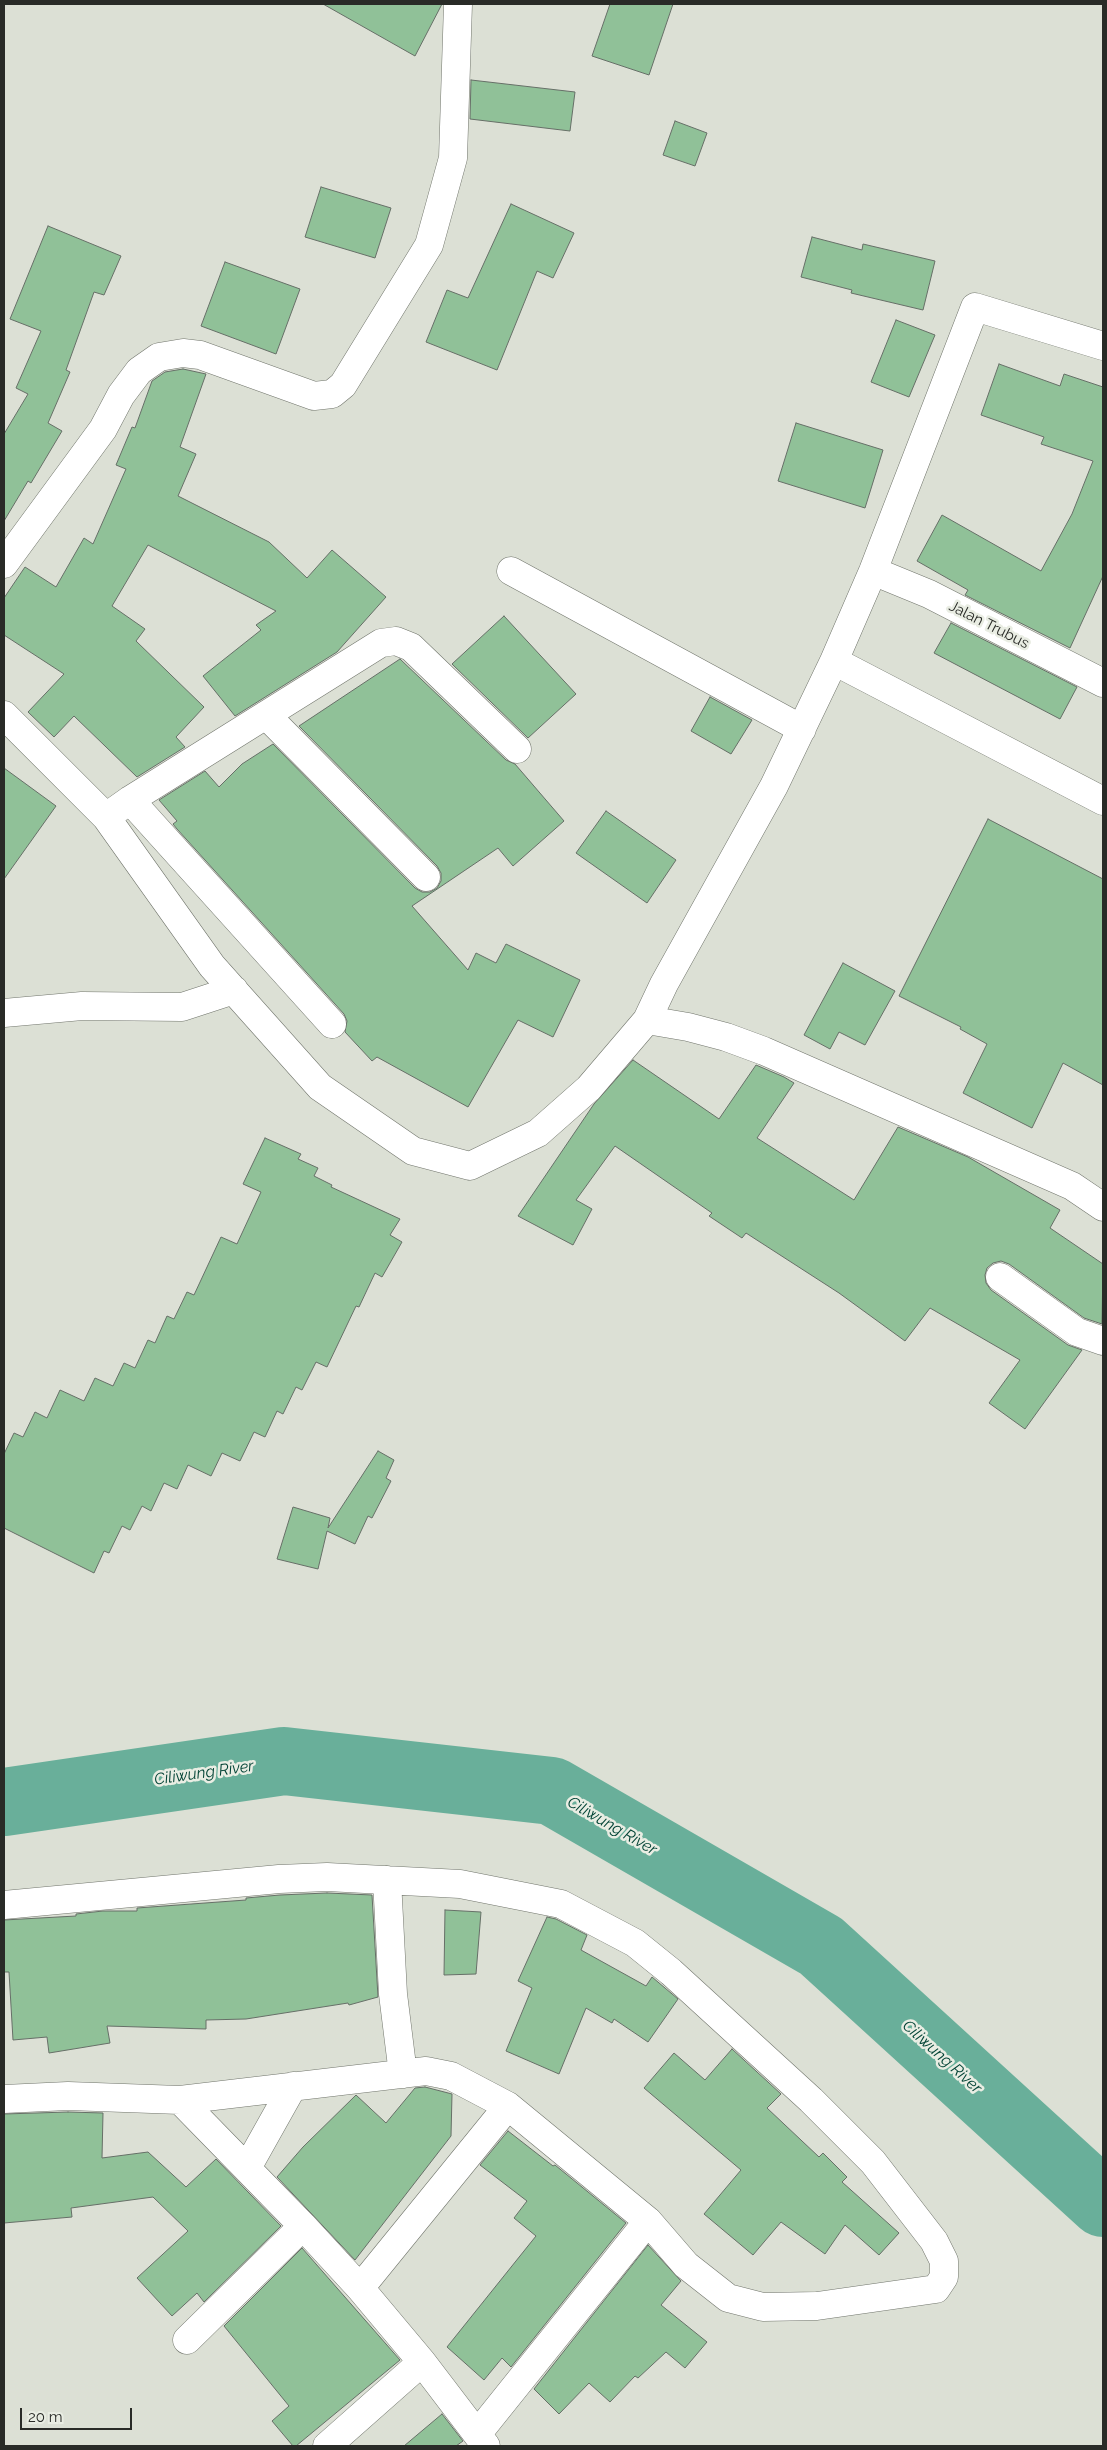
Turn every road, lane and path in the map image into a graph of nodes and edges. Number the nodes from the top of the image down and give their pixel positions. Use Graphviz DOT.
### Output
graph roads {
  1 [pos="458,4"];
  2 [pos="1103,346"];
  3 [pos="4,564"];
  4 [pos="511,571"];
  5 [pos="873,571"];
  6 [pos="834,661"];
  7 [pos="1103,683"];
  8 [pos="4,715"];
  9 [pos="266,715"];
  10 [pos="802,729"];
  11 [pos="517,749"];
  12 [pos="130,800"];
  13 [pos="1103,801"];
  14 [pos="106,817"];
  15 [pos="426,877"];
  16 [pos="234,990"];
  17 [pos="4,1013"];
  18 [pos="647,1020"];
  19 [pos="332,1024"];
  20 [pos="1103,1207"];
  21 [pos="1000,1277"];
  22 [pos="1103,1341"];
  23 [pos="387,1880"];
  24 [pos="4,1905"];
  25 [pos="403,2074"];
  26 [pos="293,2086"];
  27 [pos="4,2098"];
  28 [pos="180,2100"];
  29 [pos="508,2106"];
  30 [pos="247,2168"];
  31 [pos="648,2221"];
  32 [pos="303,2226"];
  33 [pos="360,2288"];
  34 [pos="187,2340"];
  35 [pos="422,2362"];
  36 [pos="482,2440"];
  37 [pos="327,2446"];
  1 -- 3 [label="street"];
  2 -- 5 [label="street"];
  4 -- 10 [label="street"];
  5 -- 6 [label="street"];
  5 -- 7 [label="street, Jalan Trubus"];
  6 -- 10 [label="street"];
  6 -- 13 [label="street"];
  8 -- 14 [label="street"];
  9 -- 11 [label="street"];
  9 -- 12 [label="street"];
  9 -- 15 [label="street"];
  10 -- 18 [label="street"];
  12 -- 14 [label="street"];
  12 -- 19 [label="street"];
  14 -- 16 [label="street"];
  16 -- 17 [label="street"];
  16 -- 18 [label="street"];
  18 -- 20 [label="street"];
  21 -- 22 [label="street"];
  23 -- 24 [label="street"];
  23 -- 25 [label="street"];
  23 -- 31 [label="street"];
  25 -- 26 [label="street"];
  25 -- 29 [label="street"];
  26 -- 28 [label="street"];
  26 -- 30 [label="street"];
  27 -- 28 [label="street"];
  28 -- 30 [label="street"];
  29 -- 31 [label="street"];
  29 -- 33 [label="street"];
  30 -- 32 [label="street"];
  31 -- 36 [label="street"];
  32 -- 33 [label="street"];
  32 -- 34 [label="street"];
  33 -- 35 [label="street"];
  35 -- 36 [label="street"];
  35 -- 37 [label="street"];
}
